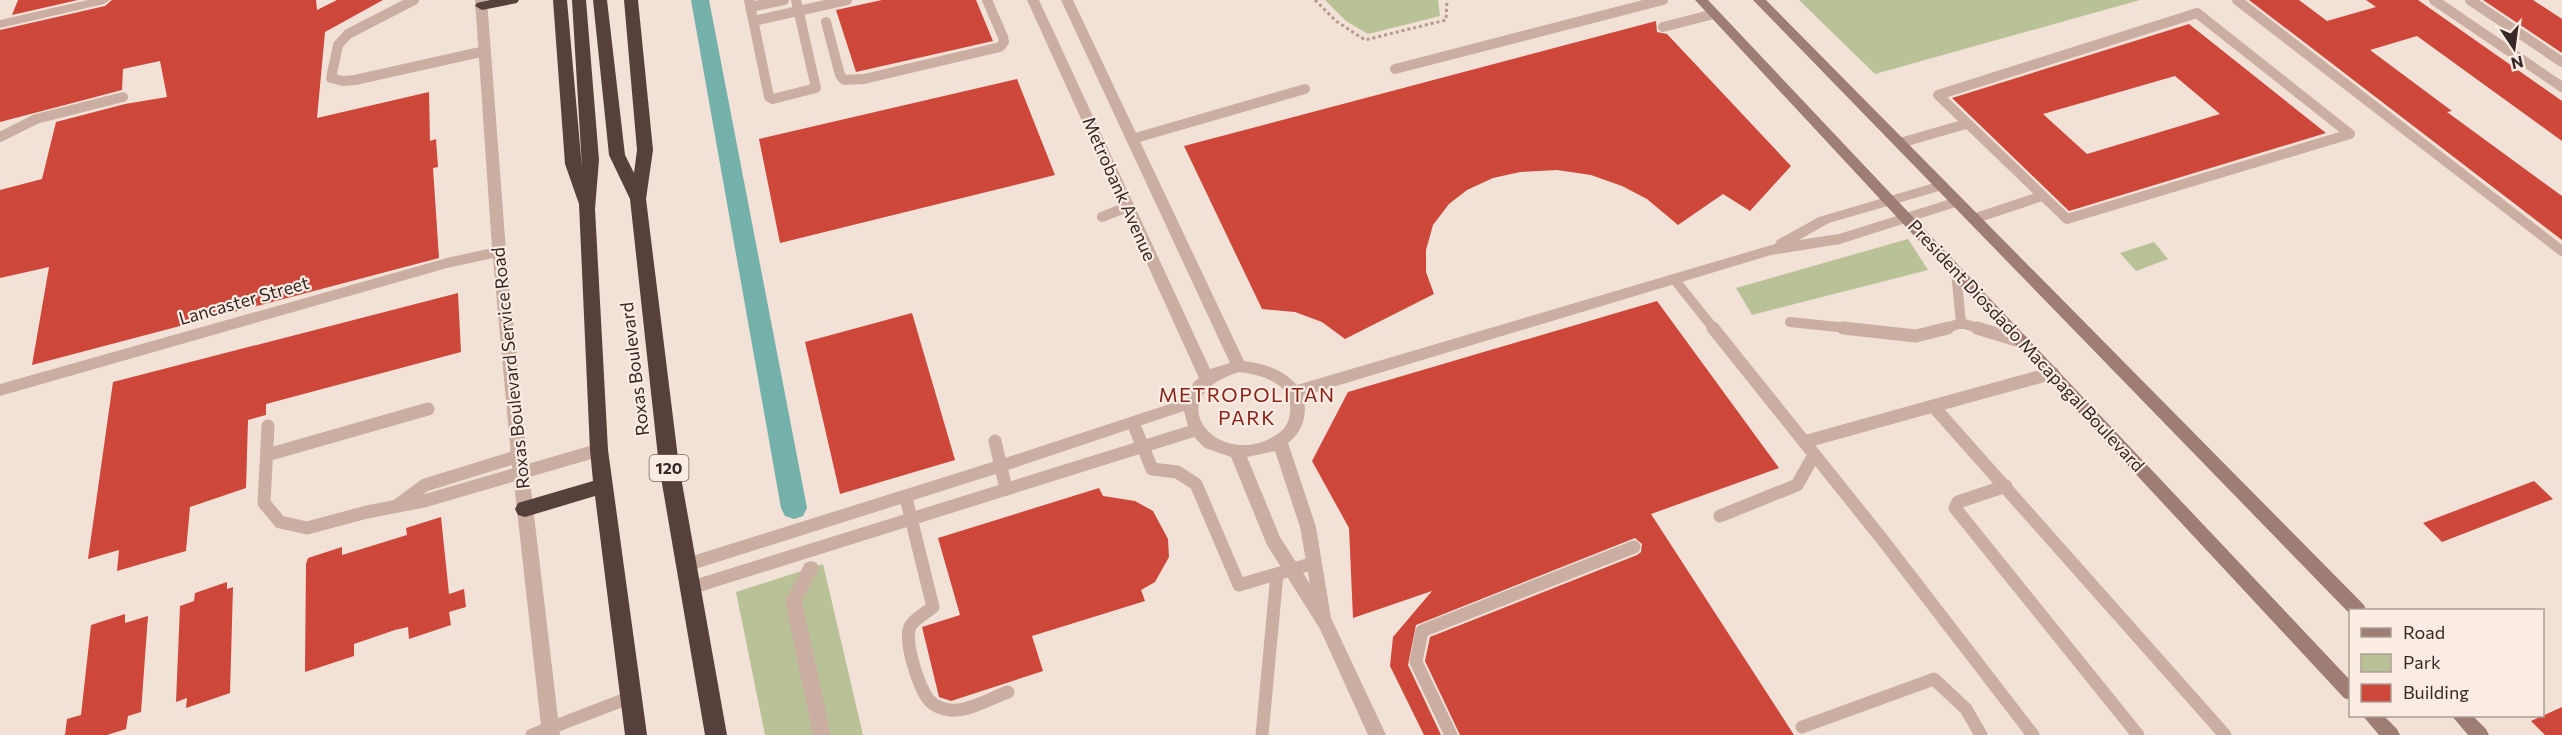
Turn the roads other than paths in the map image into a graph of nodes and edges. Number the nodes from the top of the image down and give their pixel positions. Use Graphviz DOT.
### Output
graph roads {
  1 [pos="104,0"];
  2 [pos="414,0"];
  3 [pos="512,0"];
  4 [pos="560,0"];
  5 [pos="579,0"];
  6 [pos="600,0"];
  7 [pos="631,0"];
  8 [pos="784,0"];
  9 [pos="796,0"];
  10 [pos="848,0"];
  11 [pos="987,0"];
  12 [pos="1033,0"];
  13 [pos="1067,0"];
  14 [pos="1663,0"];
  15 [pos="1701,0"];
  16 [pos="1759,0"];
  17 [pos="2237,0"];
  18 [pos="2434,0"];
  19 [pos="2470,0"];
  20 [pos="481,3"];
  21 [pos="750,3"];
  22 [pos="798,11"];
  23 [pos="1714,14"];
  24 [pos="754,21"];
  25 [pos="826,22"];
  26 [pos="0,24"];
  27 [pos="1663,27"];
  28 [pos="485,51"];
  29 [pos="2562,62"];
  30 [pos="1395,69"];
  31 [pos="2562,87"];
  32 [pos="1305,89"];
  33 [pos="123,97"];
  34 [pos="1966,124"];
  35 [pos="0,137"];
  36 [pos="1132,139"];
  37 [pos="1900,144"];
  38 [pos="1941,186"];
  39 [pos="2042,196"];
  40 [pos="638,199"];
  41 [pos="1889,201"];
  42 [pos="1957,202"];
  43 [pos="1127,207"];
  44 [pos="586,209"];
  45 [pos="1102,217"];
  46 [pos="1905,218"];
  47 [pos="1973,219"];
  48 [pos="1771,250"];
  49 [pos="499,251"];
  50 [pos="2562,251"];
  51 [pos="1956,272"];
  52 [pos="1674,279"];
  53 [pos="1790,322"];
  54 [pos="1961,323"];
  55 [pos="2024,342"];
  56 [pos="1239,366"];
  57 [pos="2053,373"];
  58 [pos="1207,378"];
  59 [pos="0,390"];
  60 [pos="1295,392"];
  61 [pos="1190,403"];
  62 [pos="1933,406"];
  63 [pos="428,409"];
  64 [pos="1133,423"];
  65 [pos="268,426"];
  66 [pos="1196,430"];
  67 [pos="995,441"];
  68 [pos="1279,441"];
  69 [pos="1804,442"];
  70 [pos="1142,447"];
  71 [pos="599,450"];
  72 [pos="1237,452"];
  73 [pos="267,455"];
  74 [pos="1814,455"];
  75 [pos="519,456"];
  76 [pos="1000,465"];
  77 [pos="521,473"];
  78 [pos="602,486"];
  79 [pos="2006,486"];
  80 [pos="1006,489"];
  81 [pos="906,498"];
  82 [pos="394,507"];
  83 [pos="525,508"];
  84 [pos="844,515"];
  85 [pos="1720,516"];
  86 [pos="912,519"];
  87 [pos="850,538"];
  88 [pos="1634,547"];
  89 [pos="1314,563"];
  90 [pos="686,565"];
  91 [pos="811,568"];
  92 [pos="1284,572"];
  93 [pos="690,588"];
  94 [pos="2357,609"];
  95 [pos="1326,624"];
  96 [pos="2349,691"];
  97 [pos="1008,692"];
  98 [pos="631,697"];
  99 [pos="2373,717"];
  100 [pos="2462,717"];
  101 [pos="1802,727"];
  102 [pos="549,733"];
  103 [pos="532,735"];
  104 [pos="636,735"];
  105 [pos="716,735"];
  106 [pos="822,735"];
  107 [pos="1262,735"];
  108 [pos="1377,735"];
  109 [pos="1451,735"];
  110 [pos="1982,735"];
  111 [pos="2033,735"];
  112 [pos="2138,735"];
  113 [pos="2225,735"];
  114 [pos="2391,735"];
  115 [pos="2480,735"];
  1 -- 26 [label="street"];
  2 -- 28 [label="lane"];
  3 -- 20 [label="highway"];
  4 -- 44 [label="highway"];
  5 -- 44 [label="highway, Roxas Boulevard"];
  6 -- 40 [label="highway, Roxas Boulevard / 120"];
  7 -- 40 [label="highway, 120"];
  8 -- 21 [label="lane"];
  9 -- 22 [label="lane"];
  10 -- 22 [label="lane"];
  11 -- 25 [label="lane"];
  12 -- 43 [label="street, Metrobank Avenue"];
  13 -- 36 [label="street, Metrobank Avenue"];
  14 -- 30 [label="lane"];
  15 -- 23 [label="main road, President Diosdado Macapagal Boulevard"];
  16 -- 37 [label="main road"];
  17 -- 50 [label="lane"];
  18 -- 31 [label="lane"];
  19 -- 29 [label="lane"];
  20 -- 28 [label="street, Roxas Boulevard Service Road"];
  21 -- 24 [label="lane"];
  22 -- 24 [label="lane"];
  22 -- 24 [label="lane"];
  23 -- 27 [label="lane"];
  23 -- 41 [label="main road, President Diosdado Macapagal Boulevard"];
  28 -- 49 [label="street, Roxas Boulevard Service Road"];
  32 -- 36 [label="lane"];
  33 -- 35 [label="lane"];
  34 -- 37 [label="lane"];
  34 -- 39 [label="lane"];
  34 -- 39 [label="lane"];
  36 -- 56 [label="street, Metrobank Avenue"];
  37 -- 38 [label="main road"];
  38 -- 41 [label="street"];
  38 -- 42 [label="main road"];
  39 -- 47 [label="lane"];
  40 -- 90 [label="highway, Roxas Boulevard / 120"];
  41 -- 46 [label="main road, President Diosdado Macapagal Boulevard"];
  41 -- 48 [label="street"];
  42 -- 46 [label="street"];
  42 -- 47 [label="main road"];
  43 -- 45 [label="lane"];
  43 -- 58 [label="street, Metrobank Avenue"];
  44 -- 71 [label="highway, Roxas Boulevard"];
  46 -- 48 [label="street"];
  46 -- 51 [label="main road, President Diosdado Macapagal Boulevard"];
  47 -- 94 [label="main road"];
  48 -- 52 [label="street"];
  49 -- 59 [label="street, Lancaster Street"];
  49 -- 75 [label="street, Roxas Boulevard Service Road"];
  51 -- 54 [label="lane"];
  51 -- 55 [label="main road, President Diosdado Macapagal Boulevard"];
  52 -- 60 [label="street"];
  52 -- 69 [label="lane"];
  53 -- 54 [label="lane"];
  54 -- 55 [label="lane"];
  55 -- 57 [label="main road, President Diosdado Macapagal Boulevard"];
  56 -- 58 [label="street"];
  56 -- 60 [label="street"];
  57 -- 62 [label="lane"];
  57 -- 96 [label="main road, President Diosdado Macapagal Boulevard"];
  58 -- 61 [label="street"];
  60 -- 68 [label="street"];
  61 -- 64 [label="street"];
  61 -- 66 [label="street"];
  62 -- 69 [label="lane"];
  62 -- 79 [label="lane"];
  63 -- 73 [label="lane"];
  64 -- 70 [label="lane"];
  64 -- 76 [label="street"];
  65 -- 73 [label="lane"];
  66 -- 70 [label="street"];
  66 -- 72 [label="street"];
  67 -- 76 [label="lane"];
  68 -- 72 [label="street"];
  68 -- 89 [label="street"];
  69 -- 74 [label="lane"];
  70 -- 80 [label="street"];
  70 -- 92 [label="lane"];
  71 -- 77 [label="lane"];
  71 -- 78 [label="highway, Roxas Boulevard"];
  72 -- 92 [label="street"];
  73 -- 82 [label="lane"];
  74 -- 85 [label="lane"];
  74 -- 111 [label="lane"];
  75 -- 77 [label="street, Roxas Boulevard Service Road"];
  75 -- 82 [label="lane"];
  76 -- 80 [label="lane"];
  76 -- 81 [label="street"];
  77 -- 82 [label="lane"];
  77 -- 83 [label="street, Roxas Boulevard Service Road"];
  78 -- 83 [label="highway"];
  78 -- 98 [label="highway, Roxas Boulevard"];
  79 -- 112 [label="lane"];
  79 -- 113 [label="lane"];
  80 -- 86 [label="street"];
  81 -- 84 [label="street"];
  81 -- 86 [label="lane"];
  83 -- 102 [label="street, Roxas Boulevard Service Road"];
  84 -- 87 [label="street"];
  84 -- 90 [label="street"];
  86 -- 87 [label="street"];
  86 -- 97 [label="lane"];
  87 -- 93 [label="street"];
  88 -- 109 [label="lane"];
  89 -- 92 [label="lane"];
  89 -- 95 [label="street"];
  90 -- 93 [label="highway, Roxas Boulevard / 120"];
  91 -- 106 [label="street"];
  92 -- 95 [label="street"];
  92 -- 107 [label="lane"];
  93 -- 105 [label="highway, Roxas Boulevard / 120"];
  95 -- 108 [label="street"];
  98 -- 102 [label="lane"];
  98 -- 104 [label="highway, Roxas Boulevard"];
  99 -- 114 [label="main road"];
  100 -- 115 [label="main road"];
  101 -- 110 [label="lane"];
  102 -- 103 [label="lane"];
}
